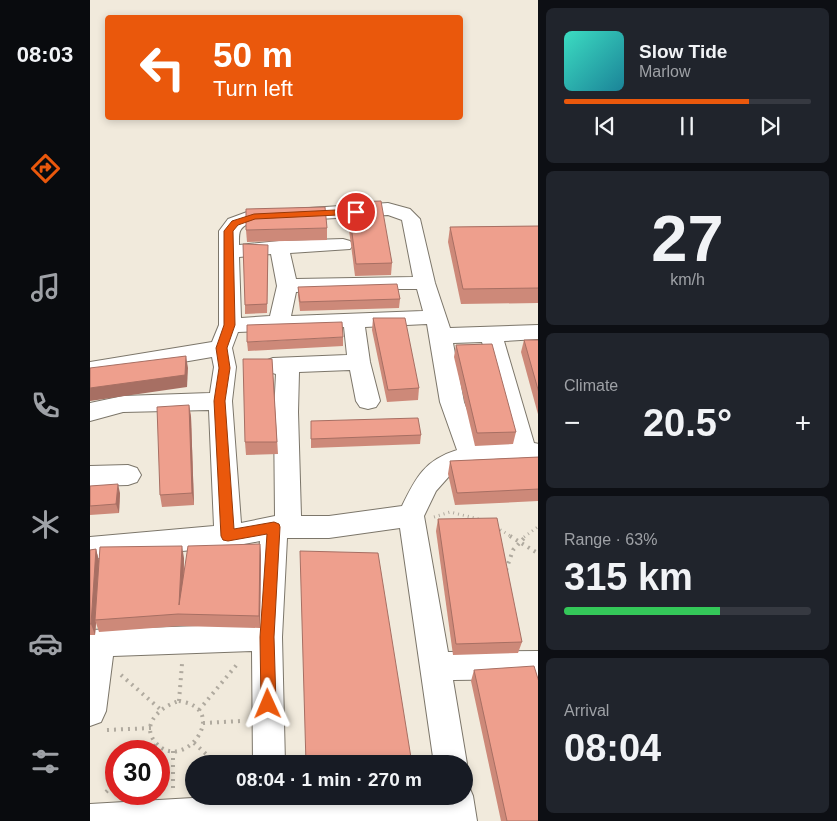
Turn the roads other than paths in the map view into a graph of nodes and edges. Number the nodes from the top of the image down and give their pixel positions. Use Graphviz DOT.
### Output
graph roads {
  1 [pos="340,213"];
  2 [pos="343,245"];
  3 [pos="279,247"];
  4 [pos="228,252"];
  5 [pos="349,283"];
  6 [pos="425,284"];
  7 [pos="287,286"];
  8 [pos="354,321"];
  9 [pos="279,322"];
  10 [pos="230,325"];
  11 [pos="438,327"];
  12 [pos="538,332"];
  13 [pos="491,335"];
  14 [pos="235,362"];
  15 [pos="359,362"];
  16 [pos="288,365"];
  17 [pos="90,370"];
  18 [pos="368,400"];
  19 [pos="220,401"];
  20 [pos="90,412"];
  21 [pos="531,453"];
  22 [pos="471,454"];
  23 [pos="128,475"];
  24 [pos="90,476"];
  25 [pos="411,520"];
  26 [pos="281,527"];
  27 [pos="228,536"];
  28 [pos="90,548"];
  29 [pos="263,637"];
  30 [pos="96,646"];
  31 [pos="538,665"];
  32 [pos="435,666"];
  33 [pos="94,720"];
  34 [pos="269,755"];
  35 [pos="450,755"];
  36 [pos="261,805"];
  37 [pos="280,805"];
  38 [pos="457,805"];
  39 [pos="90,821"];
  1 -- 2 [label="street"];
  1 -- 4 [label="street"];
  1 -- 6 [label="street"];
  2 -- 3 [label="street"];
  2 -- 5 [label="street"];
  3 -- 4 [label="street"];
  3 -- 7 [label="street"];
  4 -- 10 [label="street"];
  5 -- 6 [label="street"];
  5 -- 7 [label="street"];
  6 -- 11 [label="street"];
  7 -- 9 [label="street"];
  8 -- 9 [label="street"];
  8 -- 11 [label="street"];
  8 -- 15 [label="street"];
  9 -- 10 [label="street"];
  10 -- 14 [label="street"];
  11 -- 13 [label="street"];
  11 -- 22 [label="street"];
  12 -- 13 [label="street"];
  13 -- 21 [label="street"];
  14 -- 16 [label="street"];
  14 -- 17 [label="street"];
  14 -- 19 [label="street"];
  15 -- 16 [label="street"];
  15 -- 18 [label="street"];
  16 -- 26 [label="street"];
  19 -- 20 [label="street"];
  19 -- 27 [label="street"];
  21 -- 22 [label="street"];
  22 -- 25 [label="street"];
  23 -- 24 [label="street"];
  25 -- 26 [label="street"];
  25 -- 32 [label="street"];
  26 -- 27 [label="street"];
  26 -- 29 [label="street"];
  27 -- 28 [label="street"];
  29 -- 30 [label="street"];
  29 -- 34 [label="street"];
  30 -- 33 [label="street"];
  31 -- 32 [label="street"];
  32 -- 35 [label="street"];
  36 -- 39 [label="street"];
  37 -- 38 [label="street"];
}
